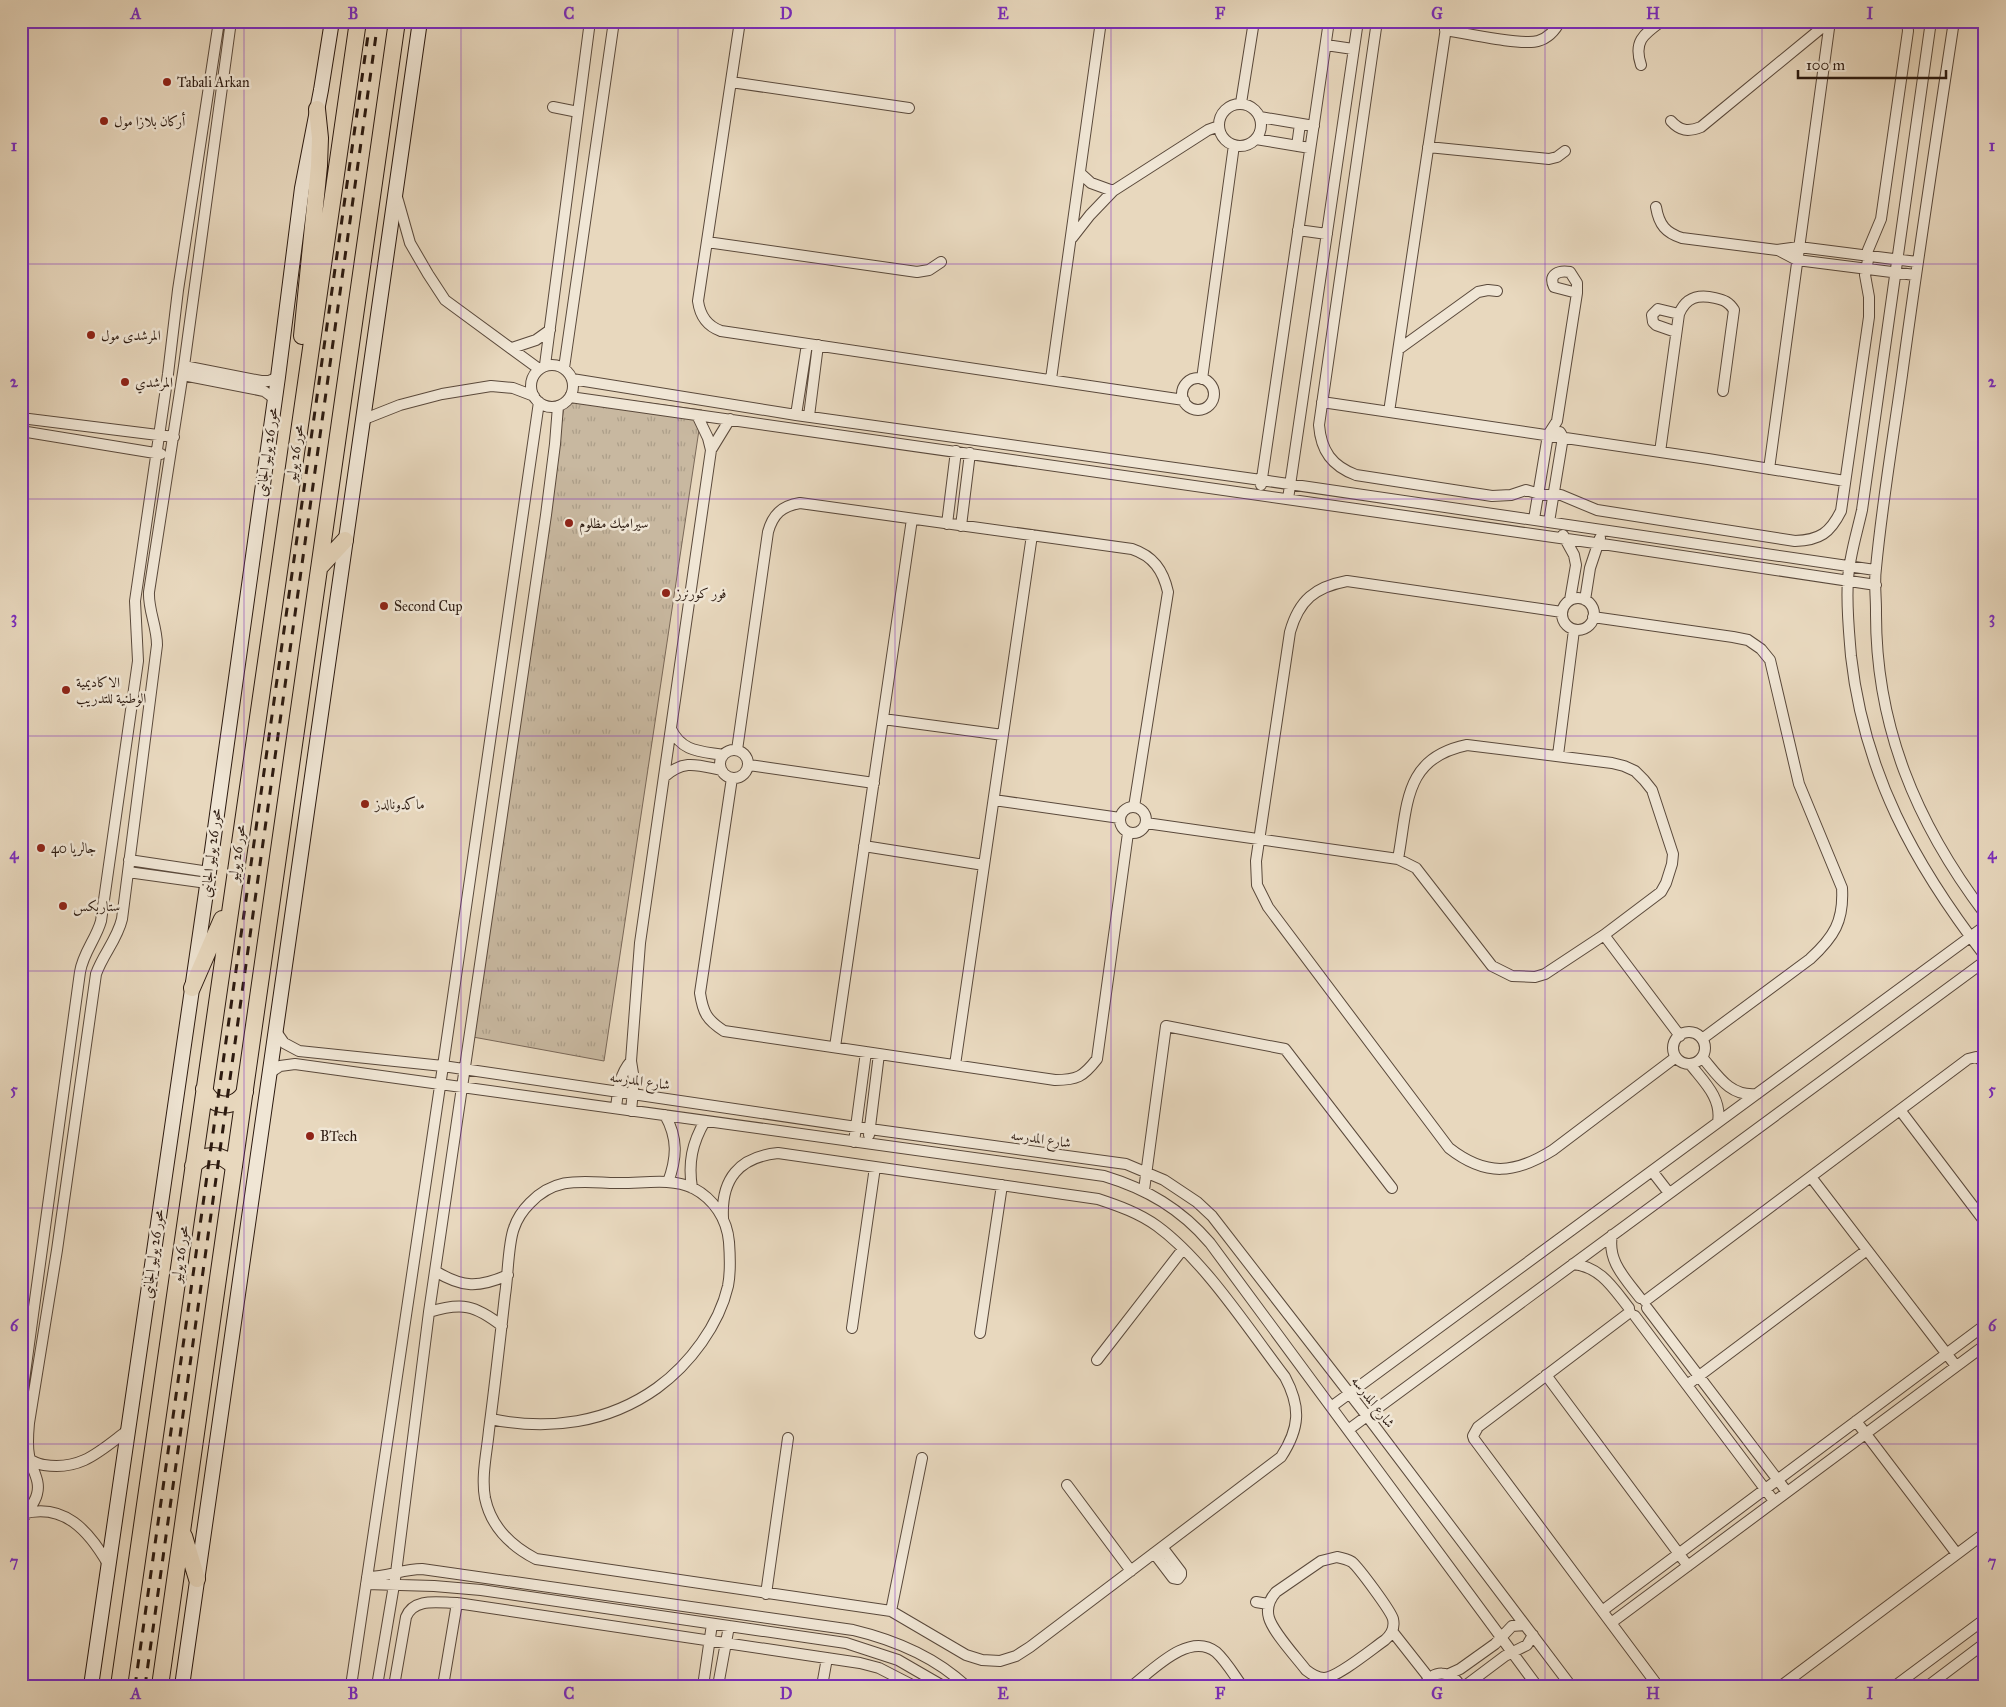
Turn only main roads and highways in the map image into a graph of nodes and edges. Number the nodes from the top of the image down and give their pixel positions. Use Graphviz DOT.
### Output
graph roads {
  1 [pos="332,21"];
  2 [pos="358,21"];
  3 [pos="397,21"];
  4 [pos="420,21"];
  5 [pos="317,109"];
  6 [pos="307,372"];
  7 [pos="345,540"];
  8 [pos="320,568"];
  9 [pos="231,898"];
  10 [pos="192,988"];
  11 [pos="204,1089"];
  12 [pos="244,1092"];
  13 [pos="193,1166"];
  14 [pos="234,1167"];
  15 [pos="182,1530"];
  16 [pos="197,1579"];
  17 [pos="91,1686"];
  18 [pos="119,1686"];
  19 [pos="160,1686"];
  20 [pos="182,1686"];
  1 -- 5 [label="main road, محور 26 يوليو الجانبى"];
  2 -- 6 [label="highway, محور 26 يوليو"];
  3 -- 8 [label="highway"];
  4 -- 7 [label="main road"];
  5 -- 6 [label="highway"];
  5 -- 10 [label="main road, محور 26 يوليو الجانبى"];
  6 -- 9 [label="highway, محور 26 يوليو"];
  7 -- 8 [label="highway"];
  7 -- 16 [label="main road"];
  8 -- 12 [label="highway"];
  9 -- 10 [label="highway"];
  9 -- 11 [label="highway, محور 26 يوليو"];
  10 -- 17 [label="main road, محور 26 يوليو الجانبى"];
  11 -- 12 [label="highway"];
  11 -- 13 [label="highway, محور 26 يوليو"];
  12 -- 14 [label="highway"];
  13 -- 14 [label="highway"];
  13 -- 18 [label="highway, محور 26 يوليو"];
  14 -- 15 [label="highway"];
  15 -- 16 [label="highway"];
  15 -- 19 [label="highway"];
  16 -- 20 [label="main road"];
}
